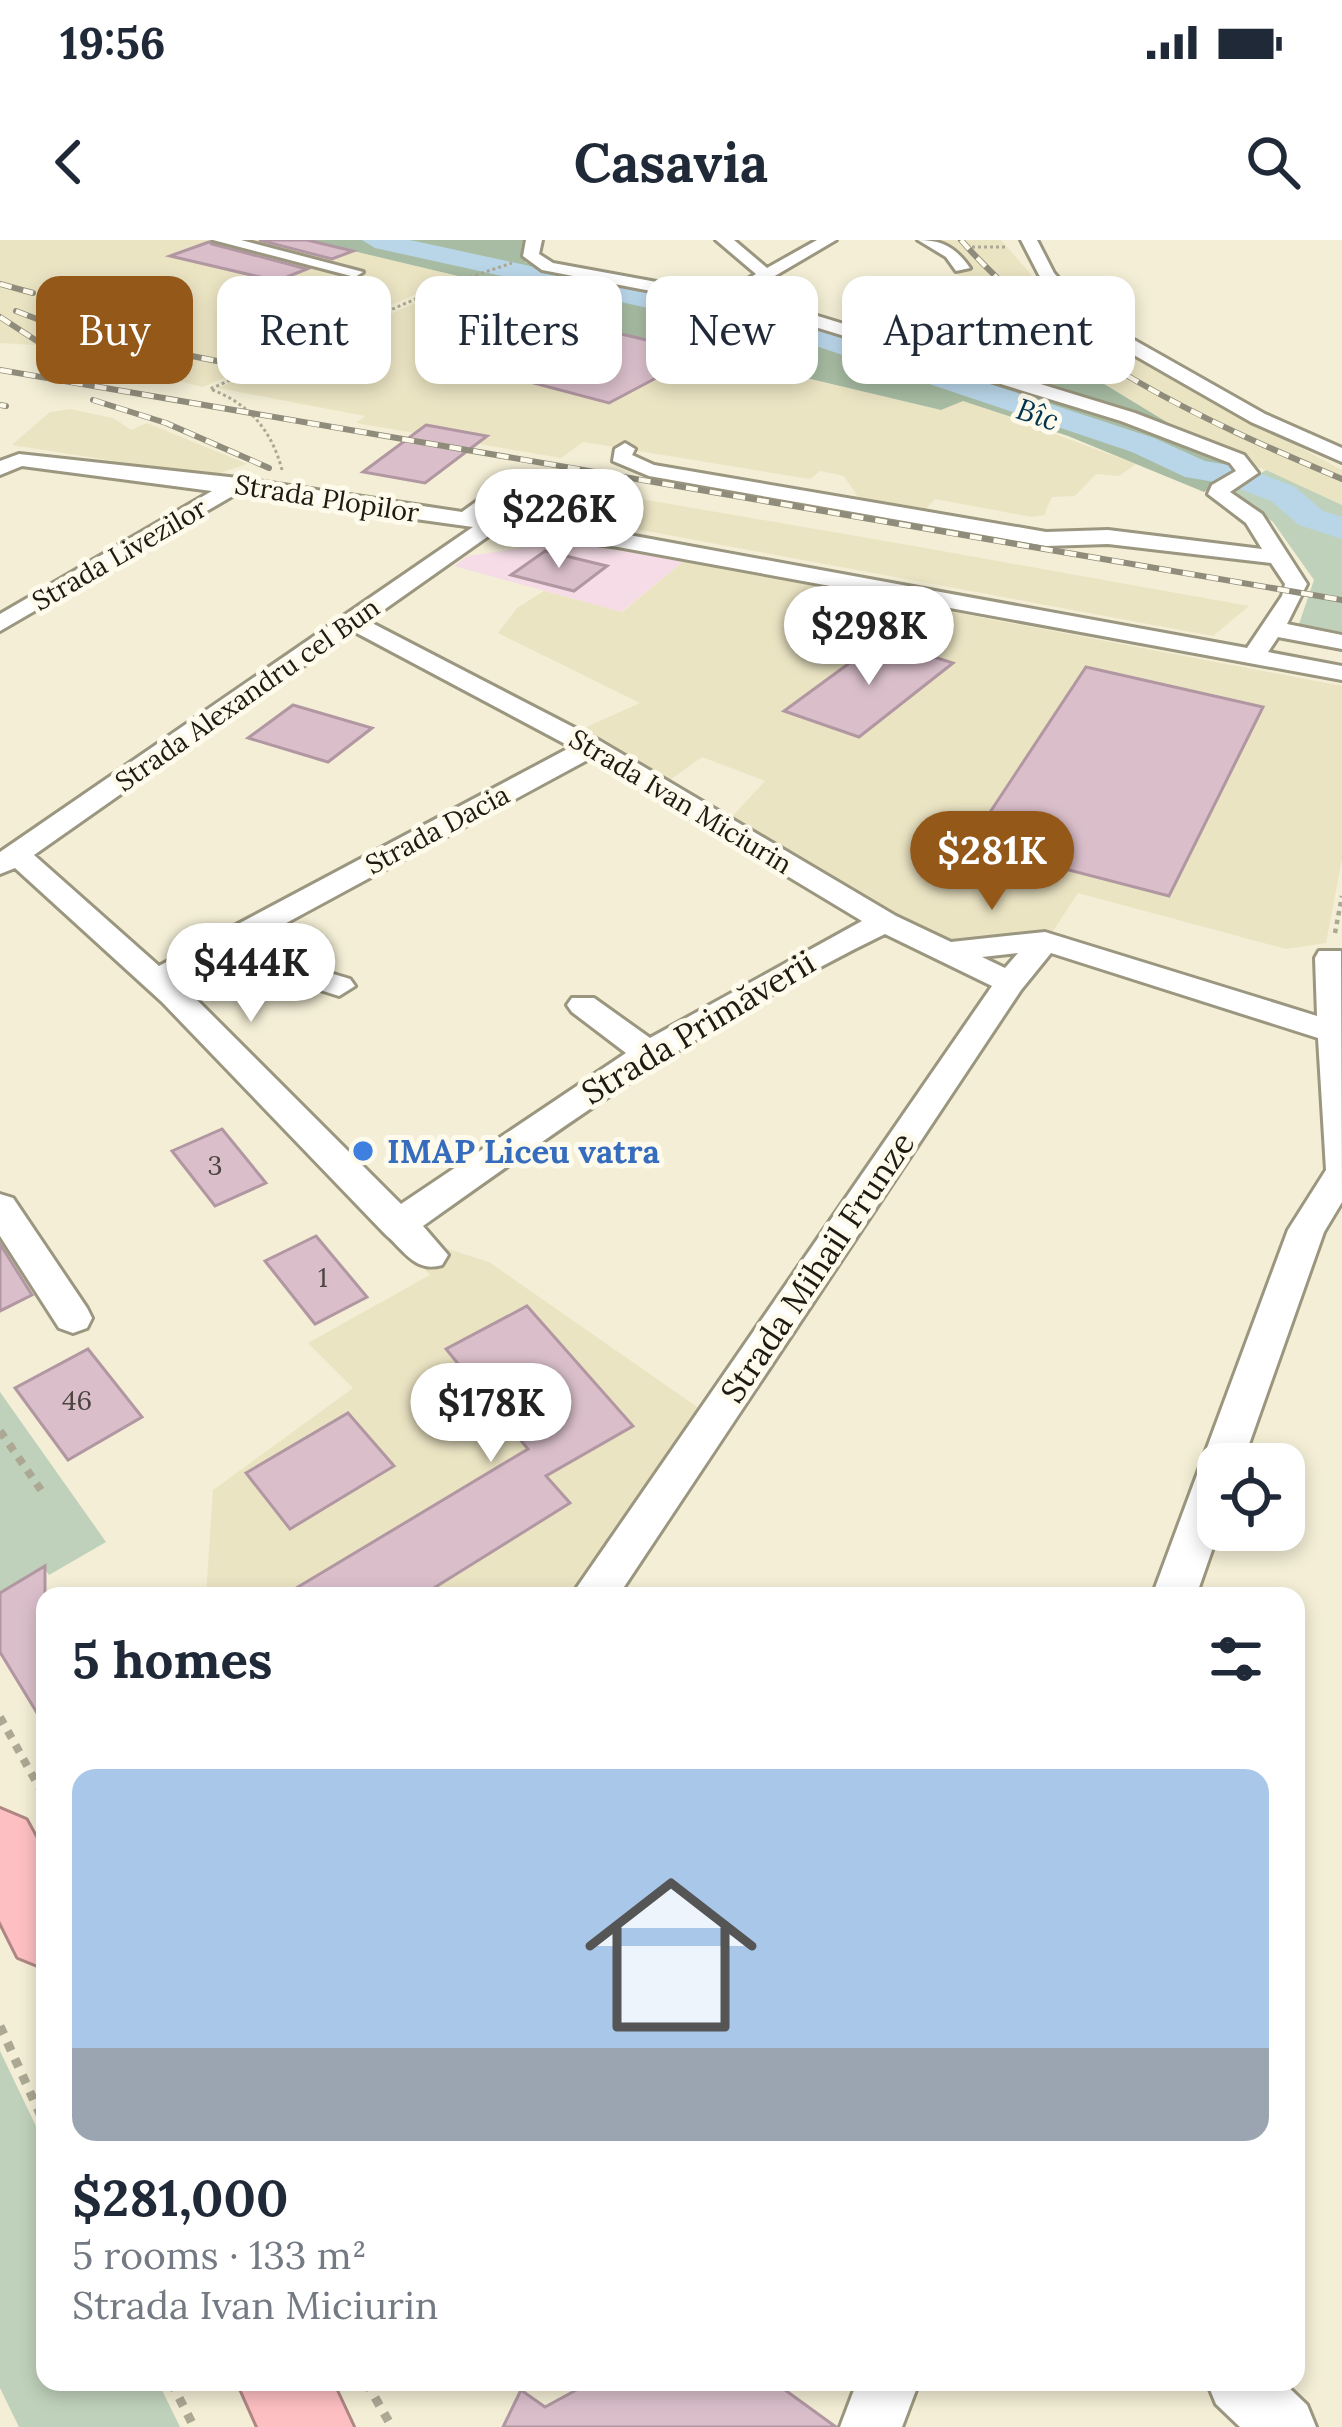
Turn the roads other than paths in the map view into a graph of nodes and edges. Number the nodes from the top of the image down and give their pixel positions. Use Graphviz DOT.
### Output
graph roads {
  1 [pos="221,240"];
  2 [pos="534,240"];
  3 [pos="724,240"];
  4 [pos="828,240"];
  5 [pos="927,240"];
  6 [pos="1030,243"];
  7 [pos="962,268"];
  8 [pos="355,272"];
  9 [pos="763,272"];
  10 [pos="757,276"];
  11 [pos="646,282"];
  12 [pos="818,323"];
  13 [pos="625,449"];
  14 [pos="1342,456"];
  15 [pos="10,465"];
  16 [pos="517,478"];
  17 [pos="238,484"];
  18 [pos="480,521"];
  19 [pos="1282,558"];
  20 [pos="350,622"];
  21 [pos="0,624"];
  22 [pos="1274,628"];
  23 [pos="1342,642"];
  24 [pos="1252,657"];
  25 [pos="1342,674"];
  26 [pos="591,747"];
  27 [pos="8,860"];
  28 [pos="885,922"];
  29 [pos="1045,941"];
  30 [pos="946,952"];
  31 [pos="1330,958"];
  32 [pos="1010,983"];
  33 [pos="339,986"];
  34 [pos="165,987"];
  35 [pos="583,1005"];
  36 [pos="1333,1032"];
  37 [pos="646,1052"];
  38 [pos="1342,1170"];
  39 [pos="0,1208"];
  40 [pos="398,1225"];
  41 [pos="429,1255"];
  42 [pos="73,1318"];
  43 [pos="1229,1443"];
  44 [pos="1197,1532"];
  45 [pos="599,1587"];
  46 [pos="1177,1587"];
  47 [pos="0,1845"];
  48 [pos="36,1913"];
  49 [pos="289,2391"];
  50 [pos="885,2391"];
  51 [pos="1247,2391"];
  52 [pos="307,2427"];
  53 [pos="871,2427"];
  54 [pos="1285,2427"];
  1 -- 8 [label="street"];
  2 -- 11 [label="street"];
  3 -- 9 [label="street"];
  4 -- 9 [label="street"];
  5 -- 7 [label="street"];
  6 -- 14 [label="street"];
  9 -- 10 [label="street"];
  12 -- 19 [label="street"];
  13 -- 19 [label="street"];
  15 -- 17 [label="street, Strada Plopilor"];
  16 -- 18 [label="street, Strada Alexandru cel Bun"];
  17 -- 18 [label="street, Strada Plopilor"];
  17 -- 21 [label="street, Strada Livezilor"];
  18 -- 20 [label="street, Strada Alexandru cel Bun"];
  18 -- 24 [label="street, Strada Plopilor"];
  19 -- 22 [label="street"];
  20 -- 26 [label="street, Strada Ivan Miciurin"];
  20 -- 27 [label="street, Strada Alexandru cel Bun"];
  22 -- 23 [label="street"];
  22 -- 24 [label="street"];
  24 -- 25 [label="street, Strada Plopilor"];
  26 -- 28 [label="street, Strada Ivan Miciurin"];
  26 -- 34 [label="street, Strada Dacia"];
  27 -- 34 [label="street"];
  28 -- 30 [label="street, Strada Ivan Miciurin"];
  28 -- 37 [label="street, Strada Primăverii"];
  29 -- 30 [label="street"];
  29 -- 32 [label="street, Strada Mihail Frunze"];
  29 -- 36 [label="street"];
  30 -- 32 [label="street, Strada Ivan Miciurin"];
  31 -- 36 [label="street"];
  32 -- 45 [label="street, Strada Mihail Frunze"];
  33 -- 34 [label="street"];
  34 -- 40 [label="street"];
  35 -- 37 [label="street"];
  36 -- 38 [label="street"];
  37 -- 40 [label="street, Strada Primăverii"];
  38 -- 43 [label="street"];
  39 -- 42 [label="street"];
  40 -- 41 [label="street"];
  44 -- 46 [label="street"];
  47 -- 48 [label="highway"];
  49 -- 52 [label="highway"];
  50 -- 53 [label="street"];
  51 -- 54 [label="street"];
}
